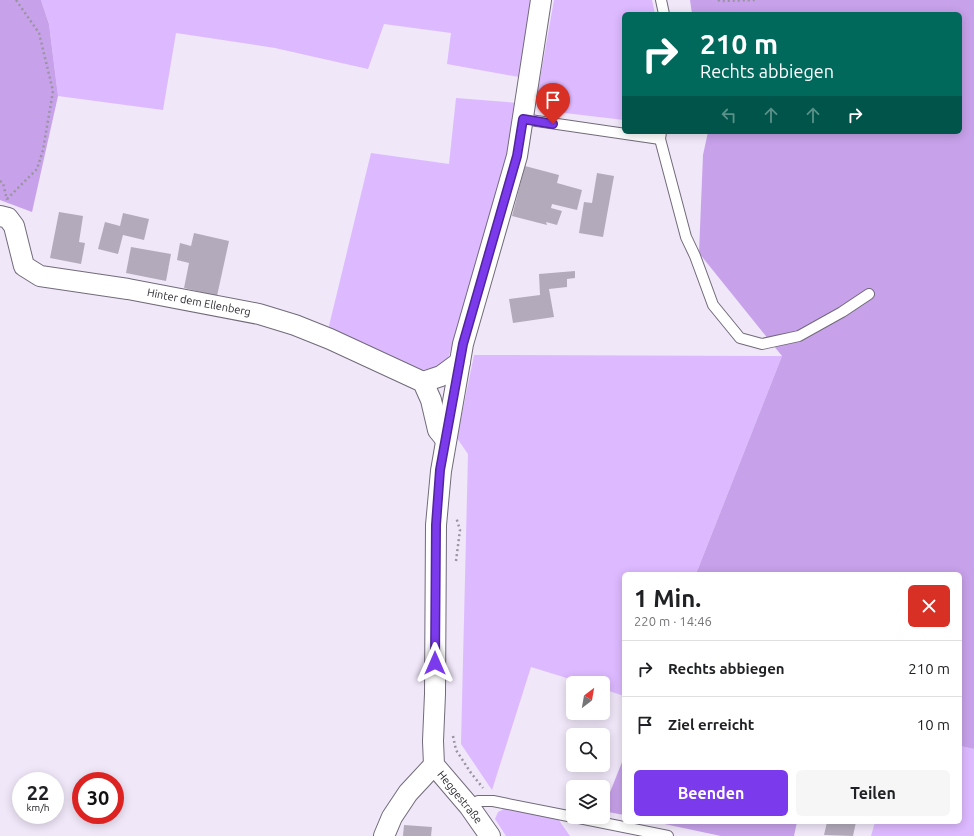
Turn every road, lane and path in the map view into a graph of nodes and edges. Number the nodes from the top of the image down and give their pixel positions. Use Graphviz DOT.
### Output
graph roads {
  1 [pos="16,0"];
  2 [pos="541,0"];
  3 [pos="661,0"];
  4 [pos="718,0"];
  5 [pos="755,0"];
  6 [pos="664,12"];
  7 [pos="523,119"];
  8 [pos="622,131"];
  9 [pos="644,134"];
  10 [pos="660,136"];
  11 [pos="3,208"];
  12 [pos="869,294"];
  13 [pos="460,362"];
  14 [pos="423,382"];
  15 [pos="446,440"];
  16 [pos="456,516"];
  17 [pos="455,567"];
  18 [pos="453,730"];
  19 [pos="434,765"];
  20 [pos="493,801"];
  21 [pos="470,806"];
  22 [pos="566,816"];
  23 [pos="608,824"];
  24 [pos="384,836"];
  25 [pos="490,836"];
  26 [pos="668,836"];
  1 -- 11 [label="path"];
  2 -- 7 [label="street, Heggestraße"];
  3 -- 6 [label="lane"];
  4 -- 5 [label="path"];
  7 -- 8 [label="lane"];
  7 -- 13 [label="street, Heggestraße"];
  9 -- 10 [label="lane"];
  10 -- 12 [label="lane"];
  11 -- 14 [label="street, Hinter dem Ellenberg"];
  13 -- 14 [label="street"];
  13 -- 15 [label="street, Heggestraße"];
  14 -- 15 [label="street"];
  15 -- 19 [label="street, Heggestraße"];
  16 -- 17 [label="path"];
  18 -- 20 [label="path"];
  19 -- 21 [label="street, Heggestraße"];
  19 -- 24 [label="street"];
  20 -- 21 [label="lane"];
  20 -- 22 [label="lane"];
  21 -- 25 [label="street, Heggestraße"];
  23 -- 26 [label="lane"];
}
